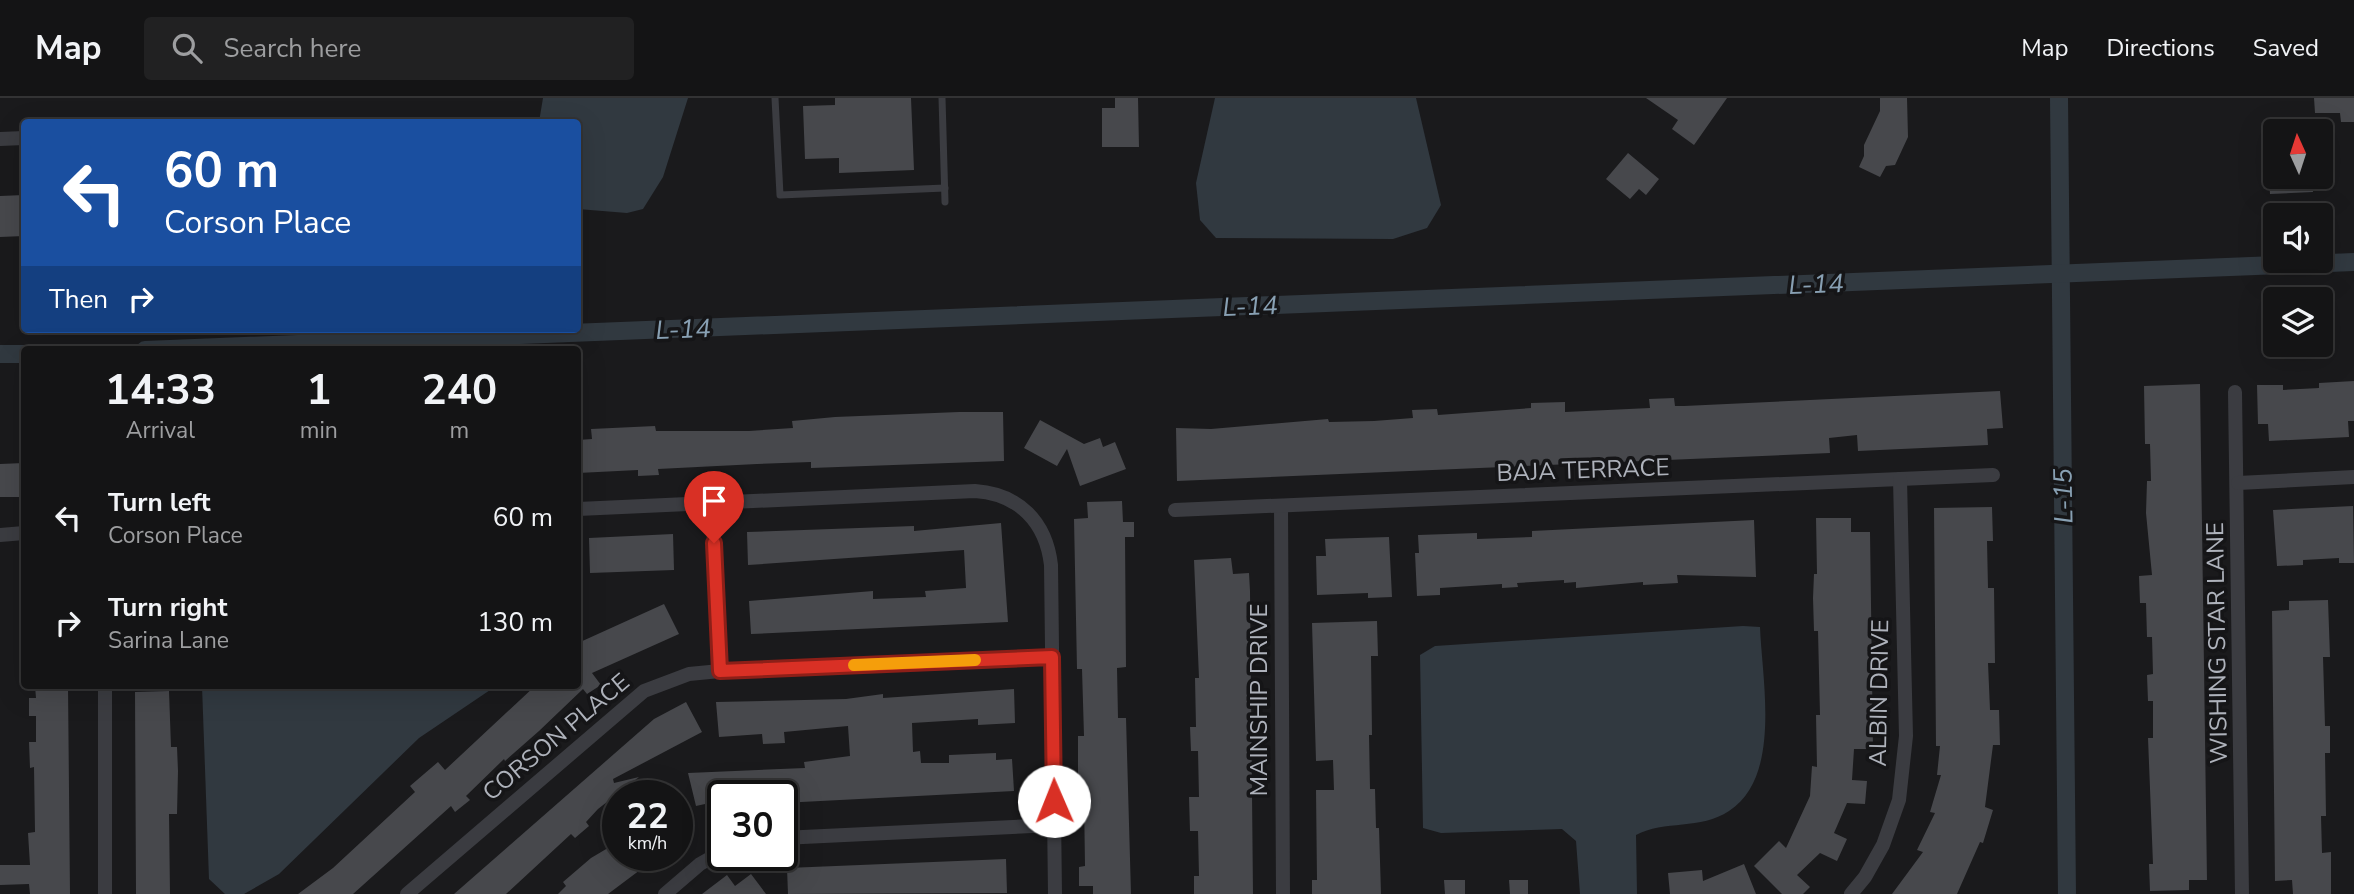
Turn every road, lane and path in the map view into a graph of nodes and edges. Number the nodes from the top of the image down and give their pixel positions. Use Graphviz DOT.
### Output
graph roads {
  1 [pos="775,98"];
  2 [pos="942,98"];
  3 [pos="21,138"];
  4 [pos="0,139"];
  5 [pos="945,188"];
  6 [pos="945,202"];
  7 [pos="2235,392"];
  8 [pos="1993,475"];
  9 [pos="2354,477"];
  10 [pos="1900,480"];
  11 [pos="2238,483"];
  12 [pos="712,503"];
  13 [pos="1281,506"];
  14 [pos="581,509"];
  15 [pos="1175,510"];
  16 [pos="21,533"];
  17 [pos="0,535"];
  18 [pos="1052,657"];
  19 [pos="720,671"];
  20 [pos="105,689"];
  21 [pos="1054,825"];
  22 [pos="798,837"];
  23 [pos="707,859"];
  24 [pos="105,894"];
  25 [pos="407,894"];
  26 [pos="665,894"];
  27 [pos="1055,894"];
  28 [pos="1283,894"];
  29 [pos="1851,894"];
  30 [pos="2242,894"];
  1 -- 5 [label="lane"];
  2 -- 5 [label="lane"];
  3 -- 4 [label="street"];
  5 -- 6 [label="lane"];
  7 -- 11 [label="street, WISHING STAR LANE"];
  8 -- 10 [label="street, BAJA TERRACE"];
  9 -- 11 [label="street"];
  10 -- 13 [label="street, BAJA TERRACE"];
  10 -- 29 [label="street, ALBIN DRIVE"];
  11 -- 30 [label="street, WISHING STAR LANE"];
  12 -- 14 [label="street"];
  12 -- 18 [label="street"];
  12 -- 19 [label="street"];
  13 -- 15 [label="street, BAJA TERRACE"];
  13 -- 28 [label="street, MAINSHIP DRIVE"];
  16 -- 17 [label="street"];
  18 -- 19 [label="street, CORSON PLACE"];
  18 -- 21 [label="street"];
  19 -- 25 [label="street, CORSON PLACE"];
  20 -- 24 [label="street"];
  21 -- 22 [label="street"];
  21 -- 27 [label="street"];
  23 -- 26 [label="street"];
}
